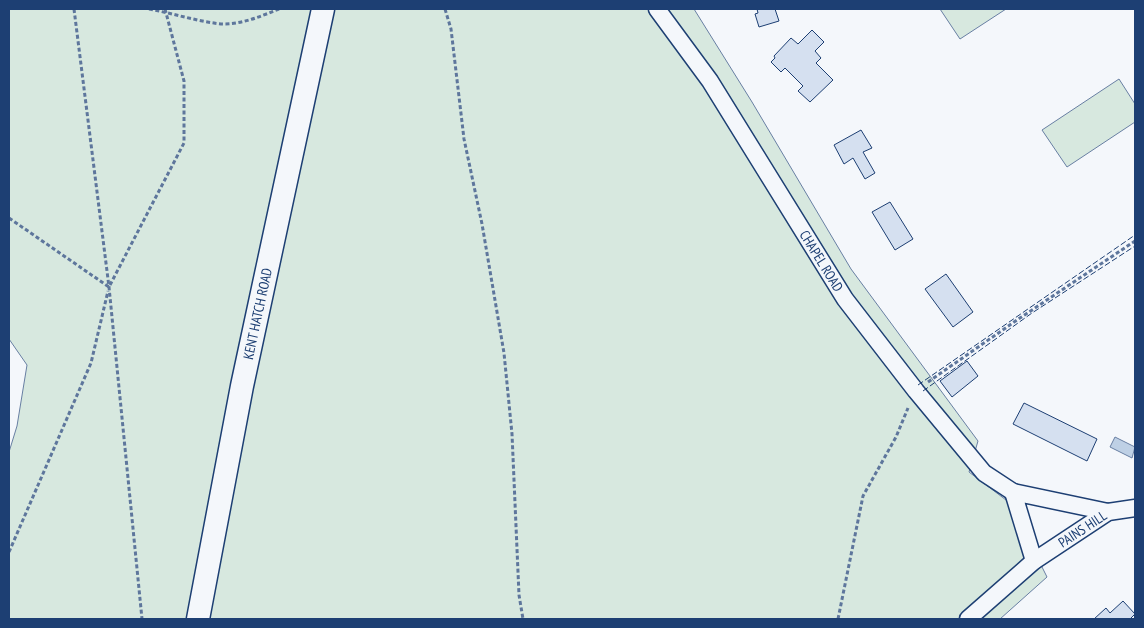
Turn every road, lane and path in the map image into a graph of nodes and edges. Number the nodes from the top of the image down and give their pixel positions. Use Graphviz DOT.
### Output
graph roads {
  1 [pos="74,9"];
  2 [pos="149,9"];
  3 [pos="278,9"];
  4 [pos="323,9"];
  5 [pos="446,9"];
  6 [pos="656,9"];
  7 [pos="166,10"];
  8 [pos="9,218"];
  9 [pos="1135,241"];
  10 [pos="109,287"];
  11 [pos="916,391"];
  12 [pos="1013,492"];
  13 [pos="1135,508"];
  14 [pos="1108,512"];
  15 [pos="9,552"];
  16 [pos="1034,561"];
  17 [pos="142,619"];
  18 [pos="198,619"];
  19 [pos="523,619"];
  20 [pos="838,619"];
  21 [pos="968,619"];
  1 -- 10 [label="path"];
  2 -- 7 [label="path"];
  3 -- 7 [label="path"];
  4 -- 18 [label="main road, KENT HATCH ROAD"];
  5 -- 19 [label="path"];
  6 -- 11 [label="street, CHAPEL ROAD"];
  7 -- 10 [label="path"];
  8 -- 10 [label="path"];
  9 -- 11 [label="path"];
  10 -- 15 [label="path"];
  10 -- 17 [label="path"];
  11 -- 12 [label="street, CHAPEL ROAD"];
  11 -- 20 [label="path"];
  12 -- 14 [label="street"];
  12 -- 16 [label="street"];
  13 -- 14 [label="street, PAINS HILL"];
  14 -- 16 [label="street, PAINS HILL"];
  16 -- 21 [label="street, PAINS HILL"];
}
